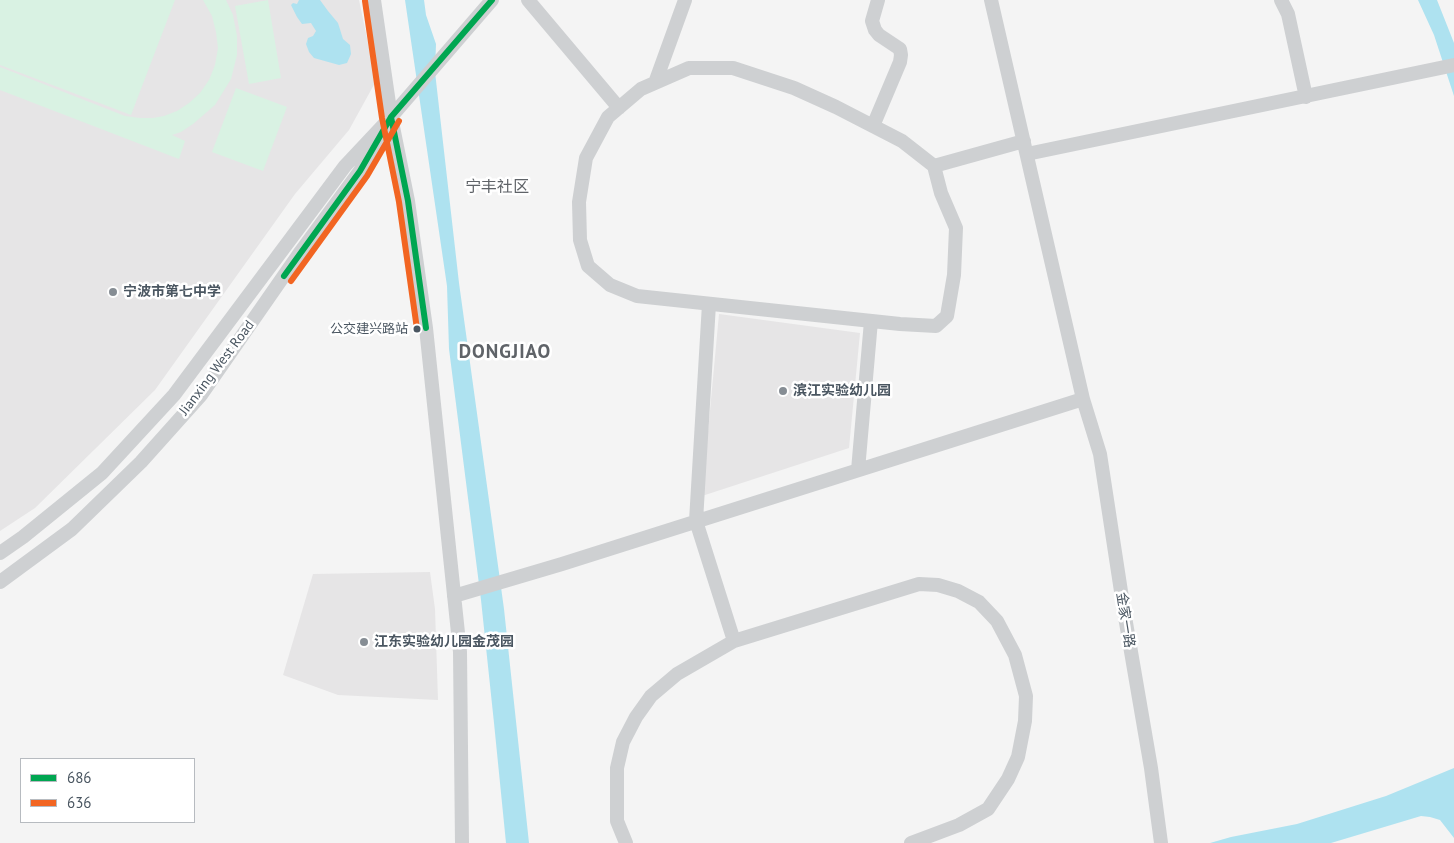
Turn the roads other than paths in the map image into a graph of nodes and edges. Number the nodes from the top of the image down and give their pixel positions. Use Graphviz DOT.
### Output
graph roads {
  1 [pos="374,0"];
  2 [pos="492,0"];
  3 [pos="528,0"];
  4 [pos="686,0"];
  5 [pos="878,0"];
  6 [pos="991,0"];
  7 [pos="1281,0"];
  8 [pos="1454,65"];
  9 [pos="655,82"];
  10 [pos="1306,97"];
  11 [pos="618,108"];
  12 [pos="391,117"];
  13 [pos="872,126"];
  14 [pos="1026,147"];
  15 [pos="934,166"];
  16 [pos="709,304"];
  17 [pos="872,321"];
  18 [pos="1084,399"];
  19 [pos="858,470"];
  20 [pos="696,521"];
  21 [pos="0,553"];
  22 [pos="0,582"];
  23 [pos="458,595"];
  24 [pos="734,641"];
  25 [pos="462,843"];
  26 [pos="626,843"];
  27 [pos="911,843"];
  28 [pos="1161,843"];
  1 -- 12 [label="street"];
  2 -- 12 [label="street, Jianxing West Road"];
  3 -- 11 [label="street"];
  4 -- 9 [label="street"];
  5 -- 13 [label="street"];
  6 -- 14 [label="street, 金家一路"];
  7 -- 10 [label="street"];
  8 -- 10 [label="street"];
  9 -- 11 [label="street"];
  9 -- 13 [label="street"];
  10 -- 14 [label="street"];
  11 -- 16 [label="street"];
  12 -- 21 [label="street, Jianxing West Road"];
  12 -- 22 [label="street, Jianxing West Road"];
  12 -- 23 [label="street"];
  13 -- 15 [label="street"];
  14 -- 15 [label="street"];
  14 -- 18 [label="street, 金家一路"];
  15 -- 17 [label="street"];
  16 -- 17 [label="street"];
  16 -- 20 [label="street"];
  17 -- 19 [label="street"];
  18 -- 19 [label="street"];
  18 -- 28 [label="street, 金家一路"];
  19 -- 20 [label="street"];
  20 -- 23 [label="street"];
  20 -- 24 [label="street"];
  23 -- 25 [label="street"];
  24 -- 26 [label="street"];
  24 -- 27 [label="street"];
}
